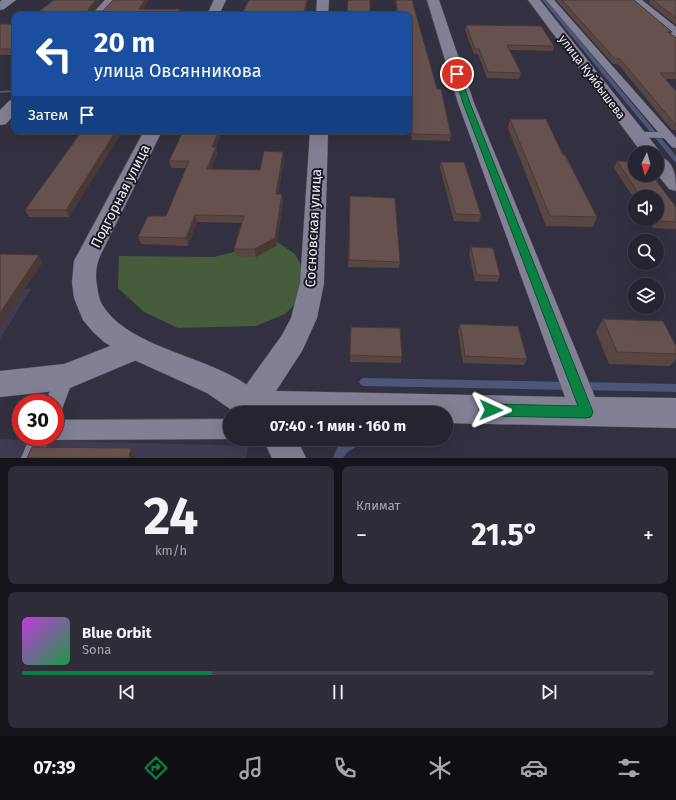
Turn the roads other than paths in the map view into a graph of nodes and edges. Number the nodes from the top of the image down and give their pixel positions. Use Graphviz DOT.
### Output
graph roads {
  1 [pos="10,0"];
  2 [pos="111,0"];
  3 [pos="220,0"];
  4 [pos="323,0"];
  5 [pos="433,0"];
  6 [pos="534,0"];
  7 [pos="550,0"];
  8 [pos="635,0"];
  9 [pos="0,7"];
  10 [pos="101,12"];
  11 [pos="214,12"];
  12 [pos="322,12"];
  13 [pos="676,32"];
  14 [pos="12,107"];
  15 [pos="0,120"];
  16 [pos="151,134"];
  17 [pos="319,134"];
  18 [pos="637,135"];
  19 [pos="667,135"];
  20 [pos="676,145"];
  21 [pos="646,146"];
  22 [pos="664,170"];
  23 [pos="676,185"];
  24 [pos="136,348"];
  25 [pos="65,377"];
  26 [pos="0,384"];
  27 [pos="58,394"];
  28 [pos="250,406"];
  29 [pos="256,406"];
  30 [pos="453,411"];
  31 [pos="586,412"];
  32 [pos="676,414"];
  33 [pos="223,429"];
  34 [pos="64,430"];
  35 [pos="36,446"];
  36 [pos="283,446"];
  37 [pos="31,458"];
  38 [pos="290,458"];
  1 -- 9 [label="street"];
  2 -- 10 [label="street"];
  3 -- 11 [label="street"];
  4 -- 12 [label="street"];
  5 -- 31 [label="street"];
  6 -- 18 [label="street, улица Куйбышева"];
  7 -- 19 [label="lane"];
  8 -- 13 [label="street"];
  14 -- 15 [label="street"];
  16 -- 24 [label="street, Подгорная улица"];
  17 -- 29 [label="street, Сосновская улица"];
  18 -- 19 [label="lane"];
  18 -- 21 [label="street, улица Куйбышева"];
  19 -- 20 [label="lane"];
  22 -- 23 [label="street"];
  24 -- 25 [label="street"];
  24 -- 28 [label="street"];
  25 -- 26 [label="street"];
  25 -- 27 [label="lane"];
  30 -- 31 [label="street"];
  31 -- 32 [label="street"];
  33 -- 34 [label="lane"];
  35 -- 37 [label="lane"];
  36 -- 38 [label="street"];
}
